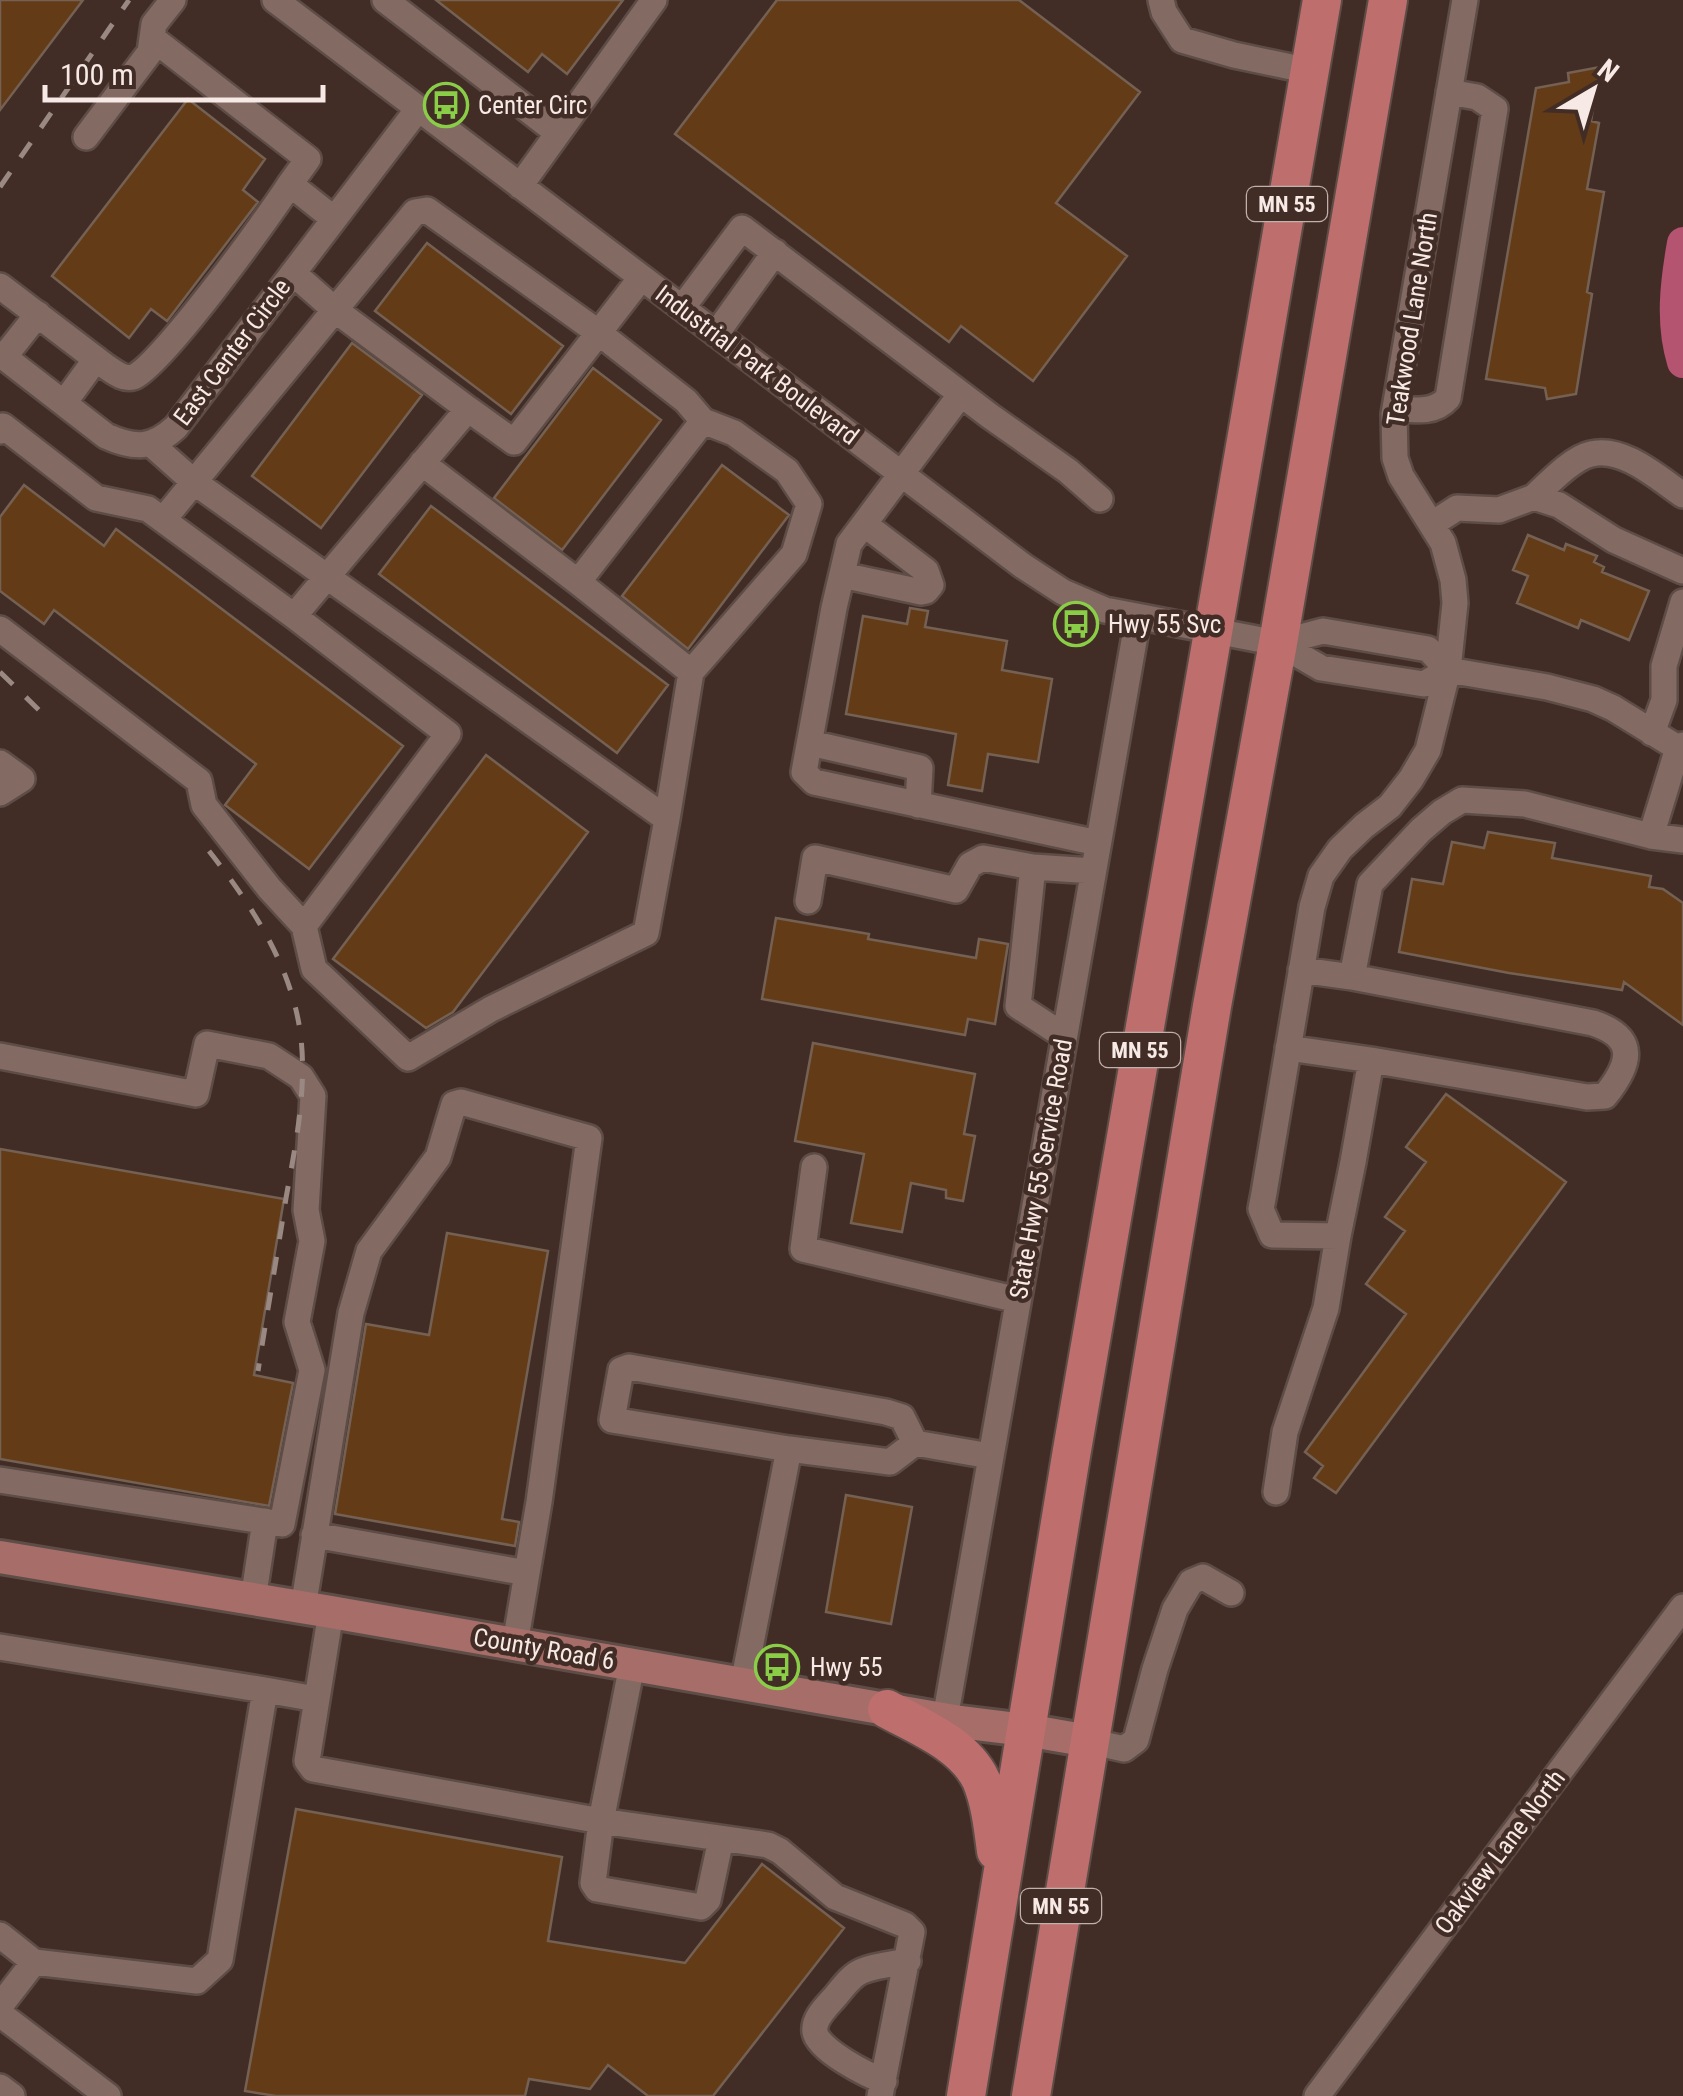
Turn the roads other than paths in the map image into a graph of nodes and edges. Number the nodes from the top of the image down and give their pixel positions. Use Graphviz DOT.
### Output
graph roads {
  1 [pos="172,0"];
  2 [pos="275,0"];
  3 [pos="385,0"];
  4 [pos="654,0"];
  5 [pos="1161,0"];
  6 [pos="1322,0"];
  7 [pos="1388,0"];
  8 [pos="1464,0"];
  9 [pos="152,38"];
  10 [pos="1310,71"];
  11 [pos="1449,92"];
  12 [pos="418,109"];
  13 [pos="558,134"];
  14 [pos="86,136"];
  15 [pos="290,184"];
  16 [pos="520,186"];
  17 [pos="334,218"];
  18 [pos="774,252"];
  19 [pos="294,272"];
  20 [pos="642,278"];
  21 [pos="0,286"];
  22 [pos="682,308"];
  23 [pos="335,310"];
  24 [pos="38,314"];
  25 [pos="598,333"];
  26 [pos="716,334"];
  27 [pos="2,355"];
  28 [pos="96,359"];
  29 [pos="961,394"];
  30 [pos="64,403"];
  31 [pos="1395,408"];
  32 [pos="468,409"];
  33 [pos="703,421"];
  34 [pos="0,431"];
  35 [pos="150,444"];
  36 [pos="422,463"];
  37 [pos="902,475"];
  38 [pos="194,482"];
  39 [pos="1683,494"];
  40 [pos="1534,497"];
  41 [pos="1100,499"];
  42 [pos="163,520"];
  43 [pos="864,524"];
  44 [pos="1432,524"];
  45 [pos="1683,572"];
  46 [pos="842,575"];
  47 [pos="327,577"];
  48 [pos="578,582"];
  49 [pos="1683,602"];
  50 [pos="294,616"];
  51 [pos="1138,618"];
  52 [pos="0,629"];
  53 [pos="1212,632"];
  54 [pos="1278,643"];
  55 [pos="1448,670"];
  56 [pos="691,672"];
  57 [pos="1652,732"];
  58 [pos="810,743"];
  59 [pos="1680,747"];
  60 [pos="0,763"];
  61 [pos="0,793"];
  62 [pos="918,805"];
  63 [pos="667,819"];
  64 [pos="1652,836"];
  65 [pos="1683,840"];
  66 [pos="1098,843"];
  67 [pos="1033,867"];
  68 [pos="1093,871"];
  69 [pos="808,901"];
  70 [pos="304,926"];
  71 [pos="1301,970"];
  72 [pos="1352,977"];
  73 [pos="1064,1036"];
  74 [pos="1288,1048"];
  75 [pos="0,1056"];
  76 [pos="1370,1060"];
  77 [pos="814,1168"];
  78 [pos="1338,1236"];
  79 [pos="1018,1300"];
  80 [pos="915,1443"];
  81 [pos="789,1450"];
  82 [pos="990,1456"];
  83 [pos="0,1480"];
  84 [pos="1276,1492"];
  85 [pos="274,1523"];
  86 [pos="314,1535"];
  87 [pos="0,1557"];
  88 [pos="527,1573"];
  89 [pos="1231,1593"];
  90 [pos="253,1600"];
  91 [pos="1683,1607"];
  92 [pos="317,1610"];
  93 [pos="515,1644"];
  94 [pos="0,1646"];
  95 [pos="632,1664"];
  96 [pos="743,1684"];
  97 [pos="265,1690"];
  98 [pos="316,1698"];
  99 [pos="887,1709"];
  100 [pos="945,1719"];
  101 [pos="1026,1730"];
  102 [pos="1088,1741"];
  103 [pos="601,1821"];
  104 [pos="721,1839"];
  105 [pos="1000,1884"];
  106 [pos="0,1934"];
  107 [pos="908,1960"];
  108 [pos="34,1962"];
  109 [pos="3,2020"];
  110 [pos="0,2087"];
  111 [pos="882,2088"];
  112 [pos="12,2096"];
  113 [pos="108,2096"];
  114 [pos="966,2096"];
  115 [pos="1030,2096"];
  116 [pos="1316,2096"];
  1 -- 9 [label="street"];
  2 -- 12 [label="street, Industrial Park Boulevard"];
  3 -- 13 [label="street"];
  4 -- 13 [label="street"];
  5 -- 10 [label="street"];
  6 -- 10 [label="highway, MN 55"];
  7 -- 54 [label="highway, MN 55"];
  8 -- 11 [label="street, Teakwood Lane North"];
  9 -- 14 [label="street"];
  9 -- 15 [label="street"];
  10 -- 53 [label="highway, MN 55"];
  11 -- 31 [label="street, Teakwood Lane North"];
  11 -- 31 [label="street"];
  12 -- 16 [label="street, Industrial Park Boulevard"];
  12 -- 17 [label="street, East Center Circle"];
  13 -- 16 [label="street"];
  15 -- 17 [label="street"];
  15 -- 28 [label="street"];
  16 -- 20 [label="street, Industrial Park Boulevard"];
  17 -- 19 [label="street, East Center Circle"];
  18 -- 22 [label="street"];
  18 -- 26 [label="street"];
  18 -- 29 [label="street"];
  19 -- 23 [label="street"];
  19 -- 35 [label="street, East Center Circle"];
  20 -- 22 [label="street, Industrial Park Boulevard"];
  20 -- 25 [label="street"];
  21 -- 24 [label="street"];
  22 -- 26 [label="street, Industrial Park Boulevard"];
  23 -- 25 [label="street"];
  23 -- 32 [label="street"];
  23 -- 38 [label="street"];
  24 -- 27 [label="street"];
  24 -- 28 [label="street"];
  25 -- 32 [label="street"];
  25 -- 33 [label="street"];
  26 -- 37 [label="street, Industrial Park Boulevard"];
  27 -- 30 [label="street, East Center Circle"];
  28 -- 30 [label="street"];
  29 -- 37 [label="street"];
  29 -- 41 [label="street"];
  30 -- 35 [label="street, East Center Circle"];
  31 -- 44 [label="street, Teakwood Lane North"];
  32 -- 36 [label="street"];
  33 -- 48 [label="street"];
  33 -- 56 [label="street"];
  34 -- 42 [label="street"];
  35 -- 38 [label="street"];
  36 -- 47 [label="street"];
  36 -- 48 [label="street"];
  37 -- 43 [label="street"];
  37 -- 51 [label="street, Industrial Park Boulevard"];
  38 -- 42 [label="street"];
  38 -- 47 [label="street"];
  39 -- 40 [label="street"];
  40 -- 44 [label="street"];
  40 -- 45 [label="street"];
  42 -- 50 [label="street"];
  43 -- 46 [label="street"];
  43 -- 46 [label="street"];
  44 -- 55 [label="street, Teakwood Lane North"];
  46 -- 58 [label="street"];
  47 -- 50 [label="street"];
  47 -- 63 [label="street"];
  48 -- 56 [label="street"];
  49 -- 57 [label="street"];
  50 -- 70 [label="street"];
  51 -- 53 [label="street, Industrial Park Boulevard"];
  51 -- 66 [label="street, State Hwy 55 Service Road"];
  52 -- 70 [label="street"];
  53 -- 54 [label="street, Industrial Park Boulevard"];
  53 -- 101 [label="highway, MN 55"];
  54 -- 55 [label="street, Industrial Park Boulevard"];
  54 -- 55 [label="street, Industrial Park Boulevard"];
  54 -- 102 [label="highway, MN 55"];
  55 -- 57 [label="street, Industrial Park Boulevard"];
  55 -- 71 [label="street, Teakwood Lane North"];
  56 -- 63 [label="street"];
  57 -- 59 [label="street, Industrial Park Boulevard"];
  58 -- 62 [label="street"];
  58 -- 62 [label="street"];
  59 -- 64 [label="street"];
  60 -- 61 [label="street"];
  62 -- 66 [label="street"];
  63 -- 70 [label="street"];
  64 -- 65 [label="street"];
  64 -- 72 [label="street"];
  66 -- 68 [label="street, State Hwy 55 Service Road"];
  67 -- 68 [label="street"];
  67 -- 69 [label="street"];
  67 -- 73 [label="street"];
  68 -- 73 [label="street, State Hwy 55 Service Road"];
  71 -- 72 [label="street"];
  71 -- 74 [label="street, Teakwood Lane North"];
  72 -- 76 [label="street"];
  73 -- 79 [label="street, State Hwy 55 Service Road"];
  74 -- 76 [label="street"];
  74 -- 78 [label="street, Teakwood Lane North"];
  75 -- 85 [label="street"];
  76 -- 78 [label="street"];
  77 -- 79 [label="street"];
  78 -- 84 [label="street"];
  79 -- 82 [label="street, State Hwy 55 Service Road"];
  80 -- 81 [label="street"];
  80 -- 81 [label="street"];
  80 -- 82 [label="street"];
  81 -- 96 [label="street"];
  82 -- 100 [label="street, State Hwy 55 Service Road"];
  83 -- 85 [label="street"];
  85 -- 90 [label="street"];
  86 -- 88 [label="street"];
  86 -- 88 [label="street"];
  86 -- 92 [label="street"];
  87 -- 90 [label="main road, County Road 6"];
  88 -- 93 [label="street"];
  89 -- 102 [label="street"];
  90 -- 92 [label="main road, County Road 6"];
  91 -- 116 [label="street, Oakview Lane North"];
  92 -- 93 [label="main road, County Road 6"];
  92 -- 98 [label="street"];
  93 -- 95 [label="main road, County Road 6"];
  94 -- 97 [label="street"];
  95 -- 96 [label="main road, County Road 6"];
  95 -- 103 [label="street"];
  96 -- 99 [label="main road, County Road 6"];
  97 -- 98 [label="street"];
  97 -- 108 [label="street"];
  98 -- 103 [label="street"];
  99 -- 100 [label="main road, County Road 6"];
  99 -- 105 [label="highway"];
  100 -- 101 [label="main road, County Road 6"];
  101 -- 102 [label="main road, County Road 6"];
  101 -- 105 [label="highway, MN 55"];
  102 -- 115 [label="highway, MN 55"];
  103 -- 104 [label="street"];
  103 -- 104 [label="street"];
  104 -- 107 [label="street"];
  105 -- 114 [label="highway, MN 55"];
  106 -- 108 [label="street"];
  107 -- 111 [label="street"];
  107 -- 111 [label="street"];
  108 -- 109 [label="street"];
  109 -- 113 [label="street"];
  110 -- 112 [label="street"];
}
